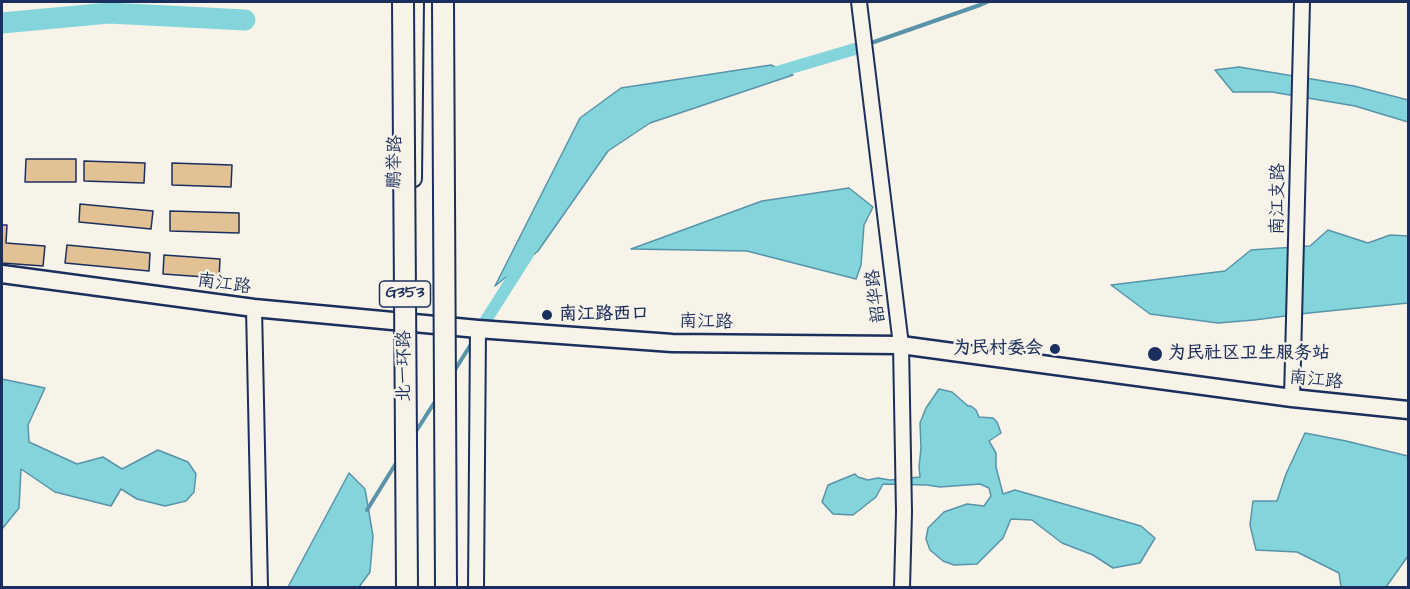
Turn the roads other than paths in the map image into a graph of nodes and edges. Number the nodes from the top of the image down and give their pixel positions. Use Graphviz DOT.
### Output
graph roads {
  1 [pos="403,2"];
  2 [pos="416,2"];
  3 [pos="443,2"];
  4 [pos="859,2"];
  5 [pos="1302,2"];
  6 [pos="2,274"];
  7 [pos="254,308"];
  8 [pos="412,322"];
  9 [pos="478,328"];
  10 [pos="901,345"];
  11 [pos="1292,398"];
  12 [pos="1408,410"];
  13 [pos="260,588"];
  14 [pos="407,588"];
  15 [pos="446,588"];
  16 [pos="476,588"];
  17 [pos="902,588"];
  1 -- 14 [label="highway, 北一环路 / G353, bridge"];
  2 -- 8 [label="street, 鹏举路"];
  3 -- 15 [label="highway, G353, bridge"];
  4 -- 10 [label="street, 韶华路"];
  5 -- 11 [label="street, 南江支路"];
  6 -- 7 [label="main road, 南江路"];
  7 -- 8 [label="main road, 南江路"];
  7 -- 13 [label="street"];
  8 -- 9 [label="main road, 南江路"];
  9 -- 10 [label="main road, 南江路"];
  9 -- 16 [label="street"];
  10 -- 11 [label="main road, 南江路"];
  10 -- 17 [label="street, 韶华路"];
  11 -- 12 [label="main road, 南江路"];
}
